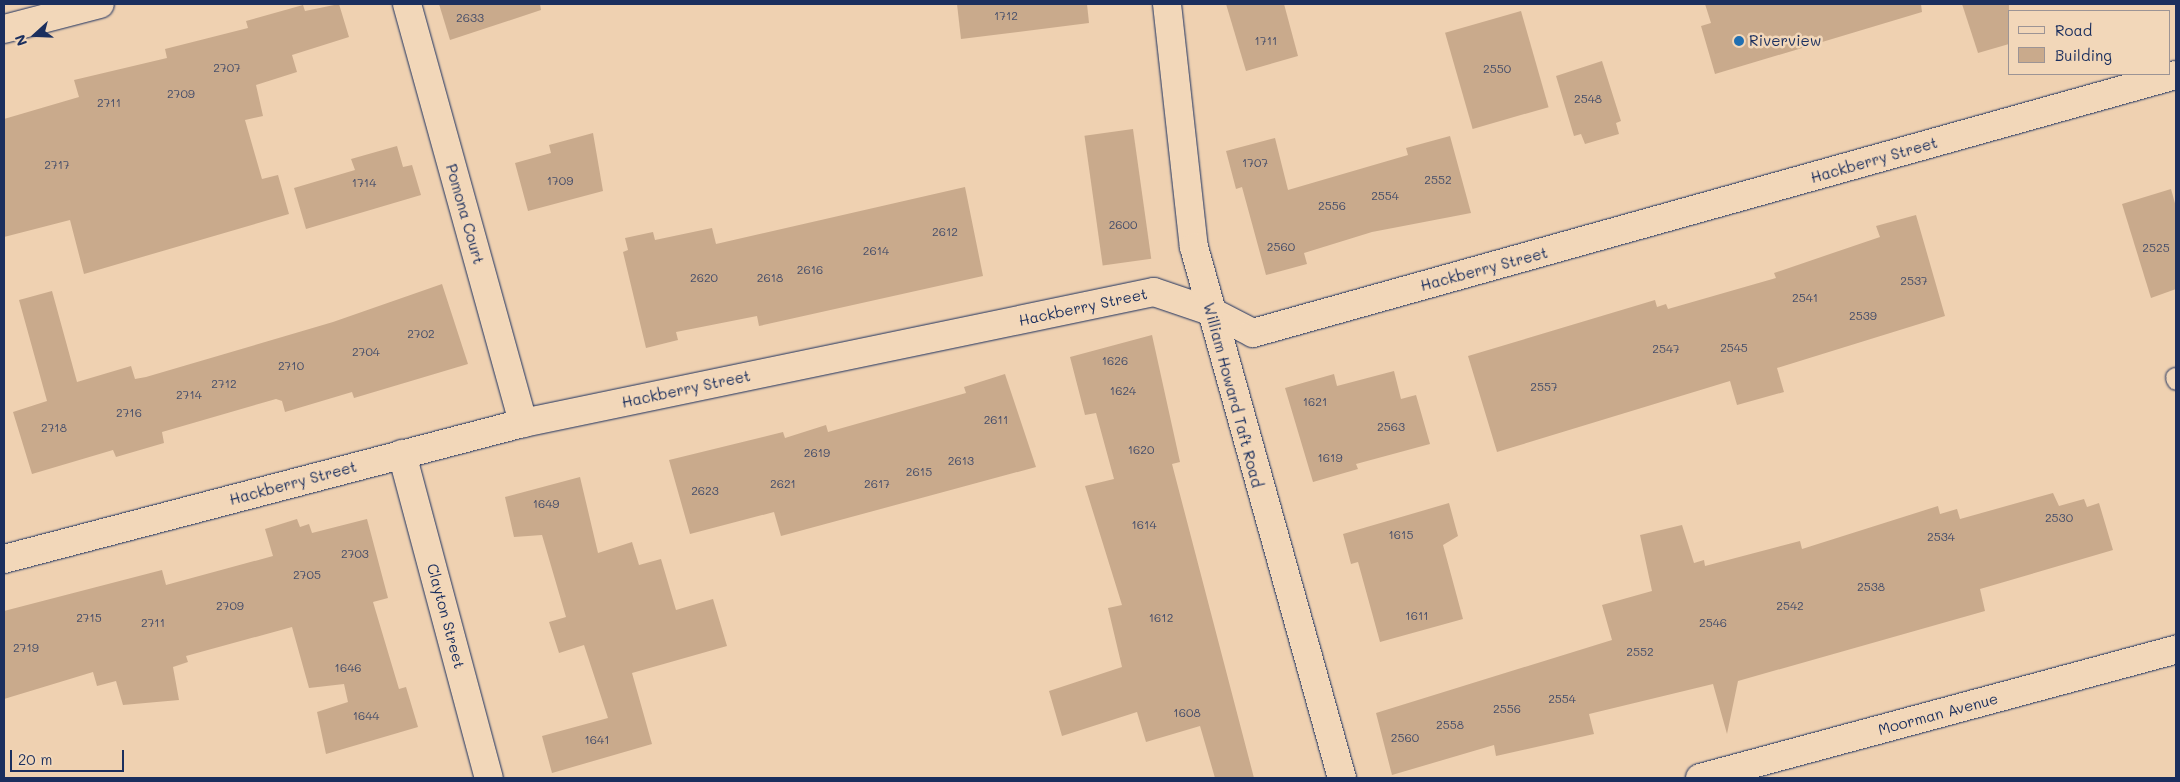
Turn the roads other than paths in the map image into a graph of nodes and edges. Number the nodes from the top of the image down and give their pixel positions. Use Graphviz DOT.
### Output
graph roads {
  1 [pos="100,4"];
  2 [pos="407,4"];
  3 [pos="1167,4"];
  4 [pos="4,30"];
  5 [pos="2176,75"];
  6 [pos="1210,311"];
  7 [pos="523,423"];
  8 [pos="402,454"];
  9 [pos="4,559"];
  10 [pos="2176,650"];
  11 [pos="489,778"];
  12 [pos="1342,778"];
  13 [pos="1700,778"];
  1 -- 4 [label="street"];
  2 -- 7 [label="street, Pomona Court"];
  3 -- 6 [label="street, William Howard Taft Road"];
  5 -- 6 [label="street, Hackberry Street"];
  6 -- 7 [label="street, Hackberry Street"];
  6 -- 12 [label="street, William Howard Taft Road"];
  7 -- 8 [label="street, Hackberry Street"];
  8 -- 9 [label="street, Hackberry Street"];
  8 -- 11 [label="street, Clayton Street"];
  10 -- 13 [label="street, Moorman Avenue"];
}
